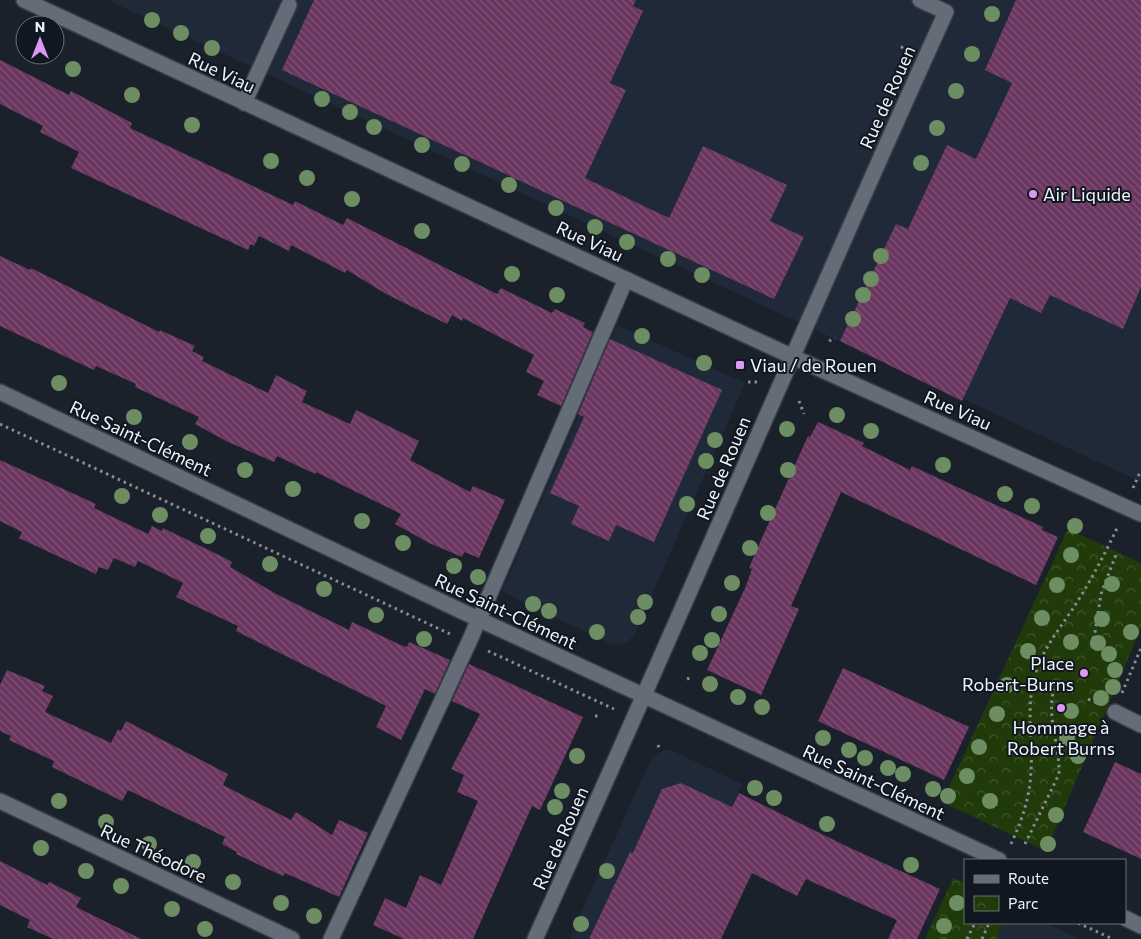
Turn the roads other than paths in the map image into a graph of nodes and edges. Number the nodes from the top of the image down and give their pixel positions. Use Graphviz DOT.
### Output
graph roads {
  1 [pos="24,0"];
  2 [pos="920,0"];
  3 [pos="289,6"];
  4 [pos="244,103"];
  5 [pos="626,279"];
  6 [pos="791,356"];
  7 [pos="0,392"];
  8 [pos="1141,514"];
  9 [pos="478,619"];
  10 [pos="645,696"];
  11 [pos="1115,712"];
  12 [pos="1141,725"];
  13 [pos="0,801"];
  14 [pos="997,859"];
  15 [pos="1126,918"];
  16 [pos="1141,926"];
  17 [pos="292,939"];
  18 [pos="331,939"];
  19 [pos="535,939"];
  1 -- 4 [label="street, Rue Viau"];
  2 -- 6 [label="street, Rue de Rouen"];
  3 -- 4 [label="street"];
  4 -- 5 [label="street, Rue Viau"];
  5 -- 6 [label="street, Rue Viau"];
  5 -- 9 [label="street"];
  6 -- 8 [label="street, Rue Viau"];
  6 -- 10 [label="street, Rue de Rouen"];
  7 -- 9 [label="street, Rue Saint-Clément"];
  9 -- 10 [label="street, Rue Saint-Clément"];
  9 -- 18 [label="street"];
  10 -- 14 [label="street, Rue Saint-Clément"];
  10 -- 19 [label="street, Rue de Rouen"];
  11 -- 12 [label="street"];
  13 -- 17 [label="street, Rue Théodore"];
  15 -- 16 [label="street"];
}
